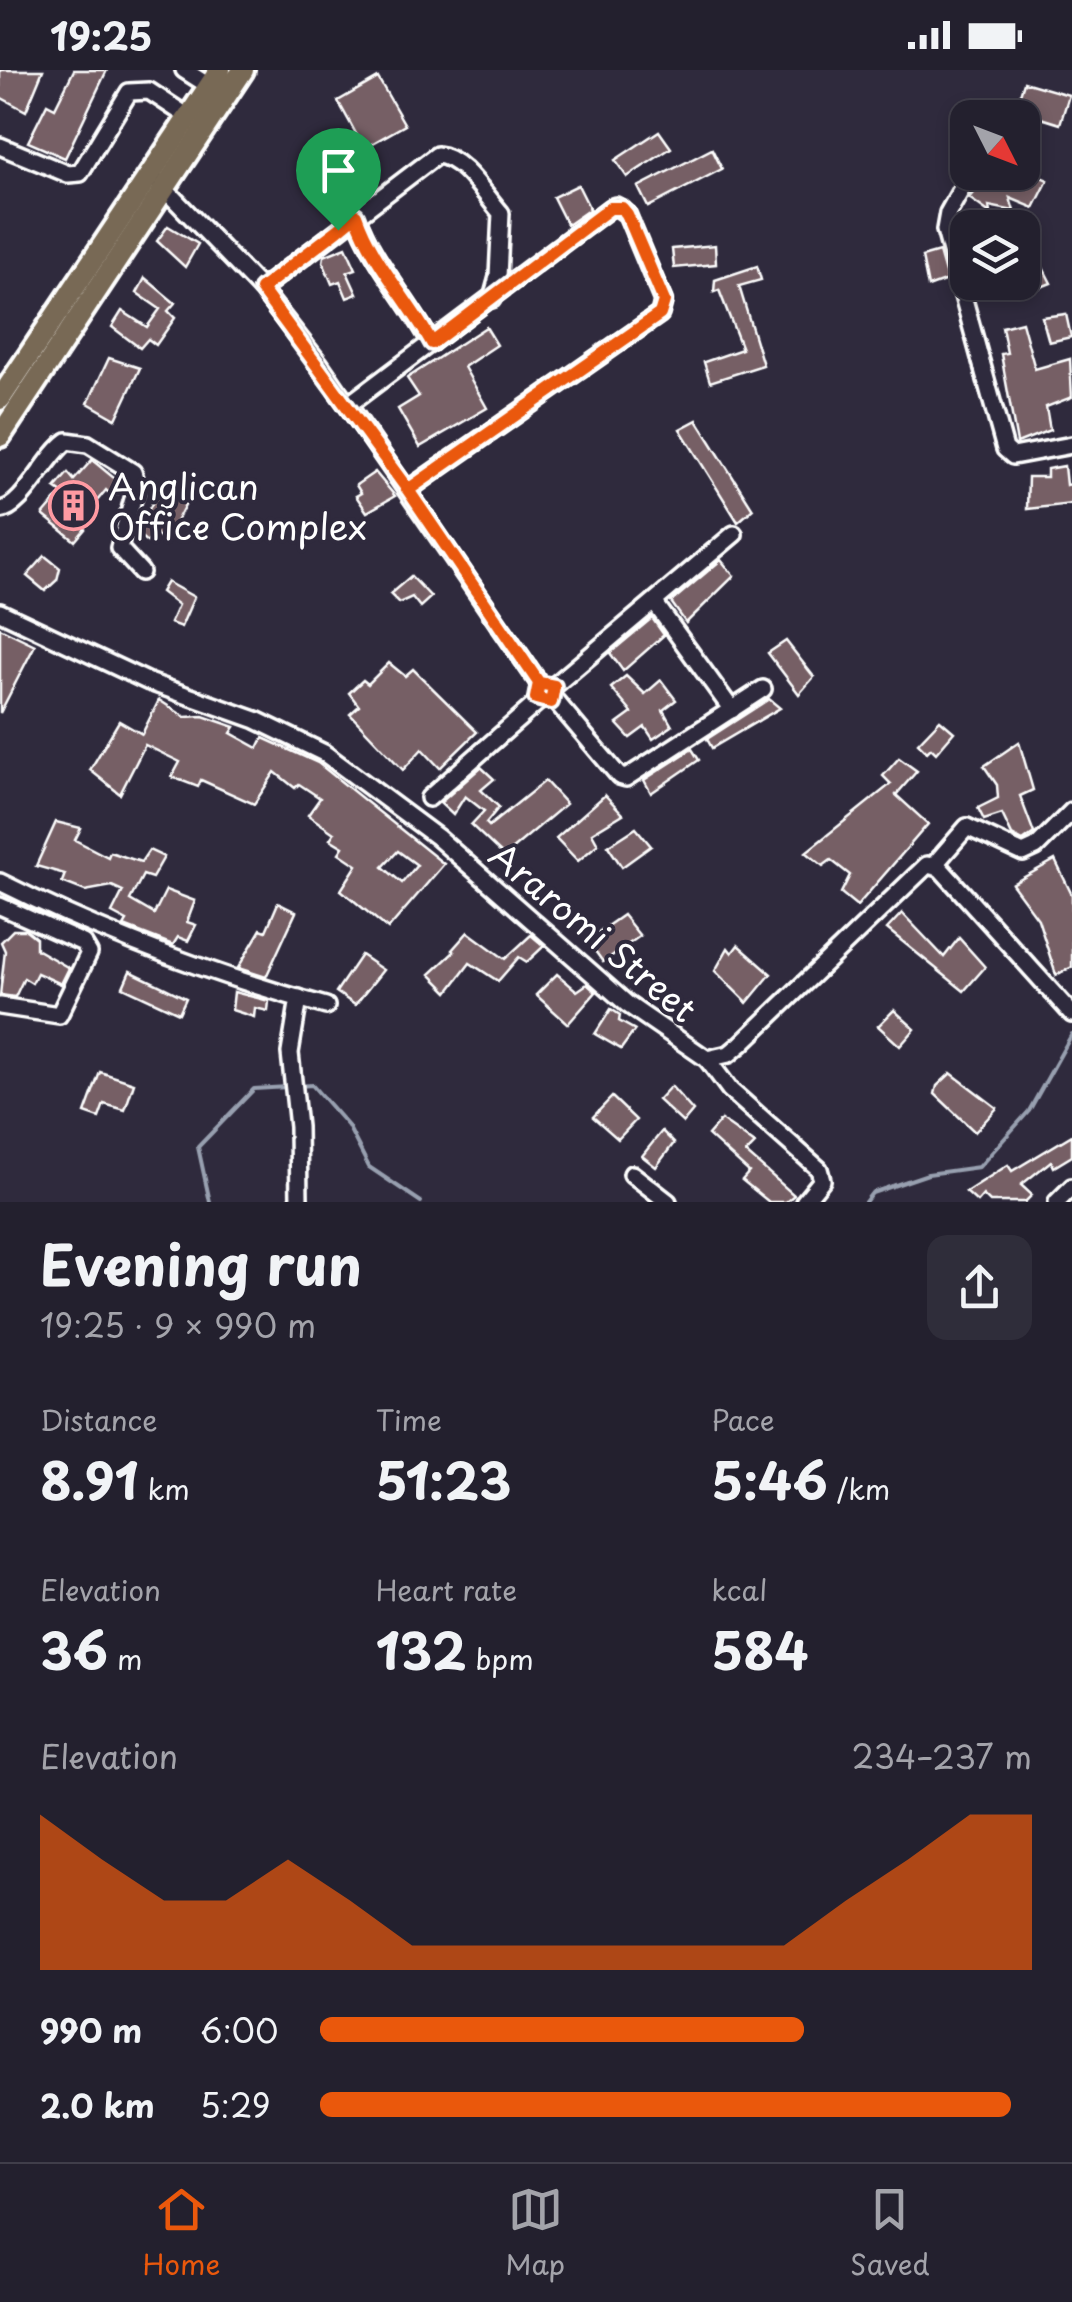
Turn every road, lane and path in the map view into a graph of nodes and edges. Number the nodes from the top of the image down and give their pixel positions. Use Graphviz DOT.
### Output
graph roads {
  1 [pos="184,70"];
  2 [pos="243,70"];
  3 [pos="214,78"];
  4 [pos="187,116"];
  5 [pos="0,146"];
  6 [pos="157,182"];
  7 [pos="961,190"];
  8 [pos="356,215"];
  9 [pos="338,230"];
  10 [pos="365,243"];
  11 [pos="261,289"];
  12 [pos="492,300"];
  13 [pos="432,343"];
  14 [pos="0,399"];
  15 [pos="348,405"];
  16 [pos="0,436"];
  17 [pos="1072,444"];
  18 [pos="408,490"];
  19 [pos="0,510"];
  20 [pos="734,534"];
  21 [pos="141,572"];
  22 [pos="654,602"];
  23 [pos="0,612"];
  24 [pos="764,690"];
  25 [pos="546,692"];
  26 [pos="732,710"];
  27 [pos="429,798"];
  28 [pos="1072,811"];
  29 [pos="934,865"];
  30 [pos="2,893"];
  31 [pos="299,998"];
  32 [pos="0,1006"];
  33 [pos="326,1006"];
  34 [pos="1072,1014"];
  35 [pos="707,1059"];
  36 [pos="632,1174"];
  37 [pos="1072,1187"];
  38 [pos="299,1202"];
  39 [pos="668,1202"];
  40 [pos="804,1202"];
  41 [pos="1057,1202"];
  1 -- 3 [label="street"];
  2 -- 6 [label="main road"];
  3 -- 4 [label="main road"];
  4 -- 5 [label="street"];
  4 -- 6 [label="main road"];
  6 -- 11 [label="street"];
  6 -- 14 [label="main road"];
  6 -- 16 [label="main road"];
  7 -- 17 [label="street"];
  8 -- 9 [label="street"];
  8 -- 10 [label="street"];
  8 -- 12 [label="street"];
  9 -- 10 [label="street"];
  9 -- 11 [label="street"];
  10 -- 13 [label="street"];
  11 -- 15 [label="street"];
  12 -- 13 [label="street"];
  12 -- 18 [label="street"];
  13 -- 15 [label="street"];
  15 -- 18 [label="street"];
  18 -- 25 [label="street"];
  19 -- 21 [label="street"];
  20 -- 22 [label="street"];
  22 -- 25 [label="street"];
  22 -- 26 [label="street"];
  23 -- 35 [label="street, Araromi Street"];
  24 -- 26 [label="street"];
  25 -- 26 [label="street"];
  25 -- 27 [label="street"];
  28 -- 29 [label="street, Araromi Street"];
  29 -- 34 [label="street"];
  29 -- 35 [label="street, Araromi Street"];
  30 -- 31 [label="street"];
  30 -- 32 [label="street"];
  31 -- 33 [label="street"];
  31 -- 38 [label="street"];
  35 -- 40 [label="street"];
  36 -- 39 [label="street"];
  37 -- 41 [label="street"];
}
